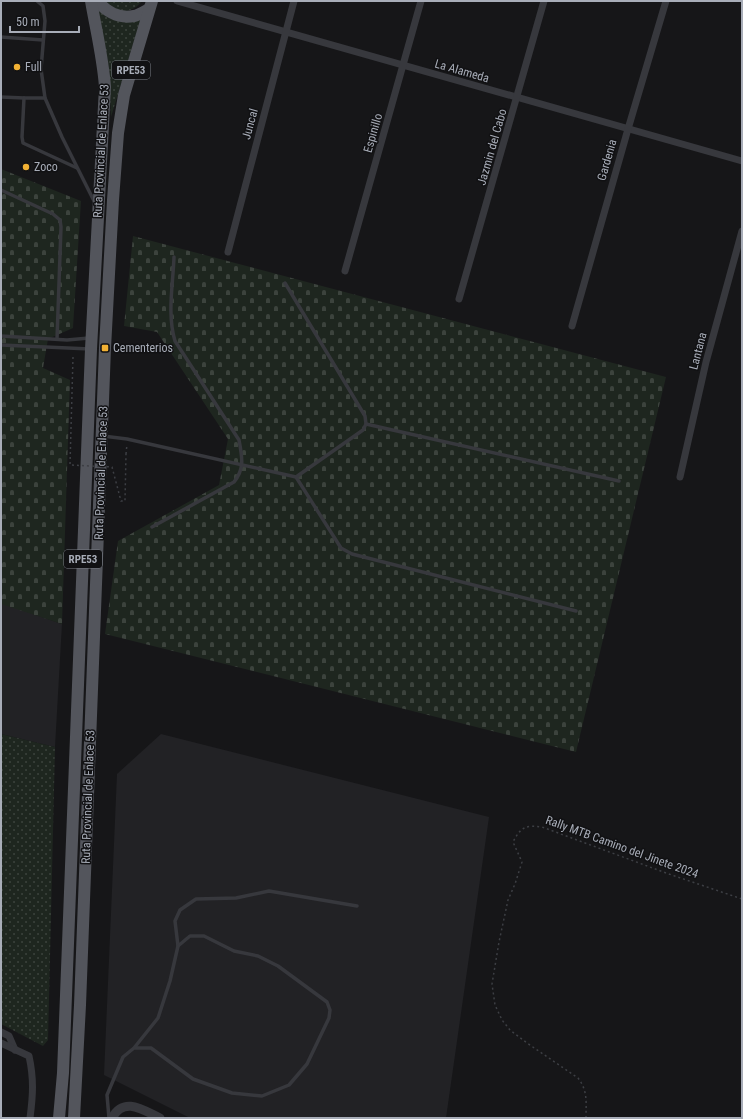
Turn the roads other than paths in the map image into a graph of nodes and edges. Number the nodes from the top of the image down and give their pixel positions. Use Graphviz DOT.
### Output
graph roads {
  1 [pos="37,1"];
  2 [pos="90,1"];
  3 [pos="96,1"];
  4 [pos="177,1"];
  5 [pos="294,1"];
  6 [pos="421,1"];
  7 [pos="544,1"];
  8 [pos="666,1"];
  9 [pos="150,5"];
  10 [pos="285,32"];
  11 [pos="1,37"];
  12 [pos="43,40"];
  13 [pos="403,66"];
  14 [pos="1,97"];
  15 [pos="24,98"];
  16 [pos="45,98"];
  17 [pos="517,98"];
  18 [pos="628,129"];
  19 [pos="742,161"];
  20 [pos="78,168"];
  21 [pos="1,190"];
  22 [pos="98,209"];
  23 [pos="742,231"];
  24 [pos="228,252"];
  25 [pos="174,257"];
  26 [pos="345,270"];
  27 [pos="285,283"];
  28 [pos="460,299"];
  29 [pos="572,326"];
  30 [pos="1,336"];
  31 [pos="57,339"];
  32 [pos="91,344"];
  33 [pos="1,345"];
  34 [pos="366,424"];
  35 [pos="103,436"];
  36 [pos="243,465"];
  37 [pos="296,477"];
  38 [pos="680,477"];
  39 [pos="619,481"];
  40 [pos="152,527"];
  41 [pos="576,611"];
  42 [pos="357,906"];
  43 [pos="178,946"];
  44 [pos="1,1032"];
  45 [pos="1,1043"];
  46 [pos="134,1048"];
  47 [pos="15,1050"];
  48 [pos="30,1118"];
  49 [pos="59,1118"];
  50 [pos="74,1118"];
  51 [pos="110,1118"];
  52 [pos="160,1118"];
  1 -- 12 [label="lane"];
  2 -- 22 [label="main road, Ruta Provincial de Enlace 53 / RPE53"];
  3 -- 9 [label="main road, RPE53"];
  4 -- 10 [label="street, La Alameda"];
  5 -- 10 [label="street, Juncal"];
  6 -- 13 [label="street, Espinillo"];
  7 -- 17 [label="street, Jazmin del Cabo"];
  8 -- 18 [label="street, Gardenia"];
  9 -- 35 [label="main road, Ruta Provincial de Enlace 53 / RPE53"];
  10 -- 13 [label="street, La Alameda"];
  10 -- 24 [label="street, Juncal"];
  11 -- 12 [label="lane"];
  12 -- 16 [label="lane"];
  13 -- 17 [label="street, La Alameda"];
  13 -- 26 [label="street, Espinillo"];
  14 -- 15 [label="lane"];
  15 -- 16 [label="lane"];
  15 -- 20 [label="lane"];
  16 -- 20 [label="lane"];
  17 -- 18 [label="street, La Alameda"];
  17 -- 28 [label="street, Jazmin del Cabo"];
  18 -- 19 [label="street, La Alameda"];
  18 -- 29 [label="street, Gardenia"];
  20 -- 22 [label="lane"];
  21 -- 31 [label="lane"];
  22 -- 32 [label="main road, Ruta Provincial de Enlace 53 / RPE53"];
  23 -- 38 [label="street, Lantana"];
  25 -- 36 [label="lane"];
  27 -- 34 [label="lane"];
  30 -- 31 [label="lane"];
  31 -- 32 [label="lane"];
  32 -- 33 [label="lane"];
  32 -- 49 [label="main road, Ruta Provincial de Enlace 53 / RPE53"];
  34 -- 37 [label="lane"];
  34 -- 39 [label="lane"];
  35 -- 36 [label="lane"];
  35 -- 50 [label="main road, Ruta Provincial de Enlace 53 / RPE53"];
  36 -- 37 [label="lane"];
  36 -- 40 [label="lane"];
  37 -- 41 [label="lane"];
  42 -- 43 [label="lane"];
  43 -- 46 [label="lane"];
  43 -- 46 [label="lane"];
  44 -- 47 [label="street"];
  45 -- 47 [label="street"];
  46 -- 51 [label="lane"];
  47 -- 48 [label="street"];
  51 -- 52 [label="street"];
}
